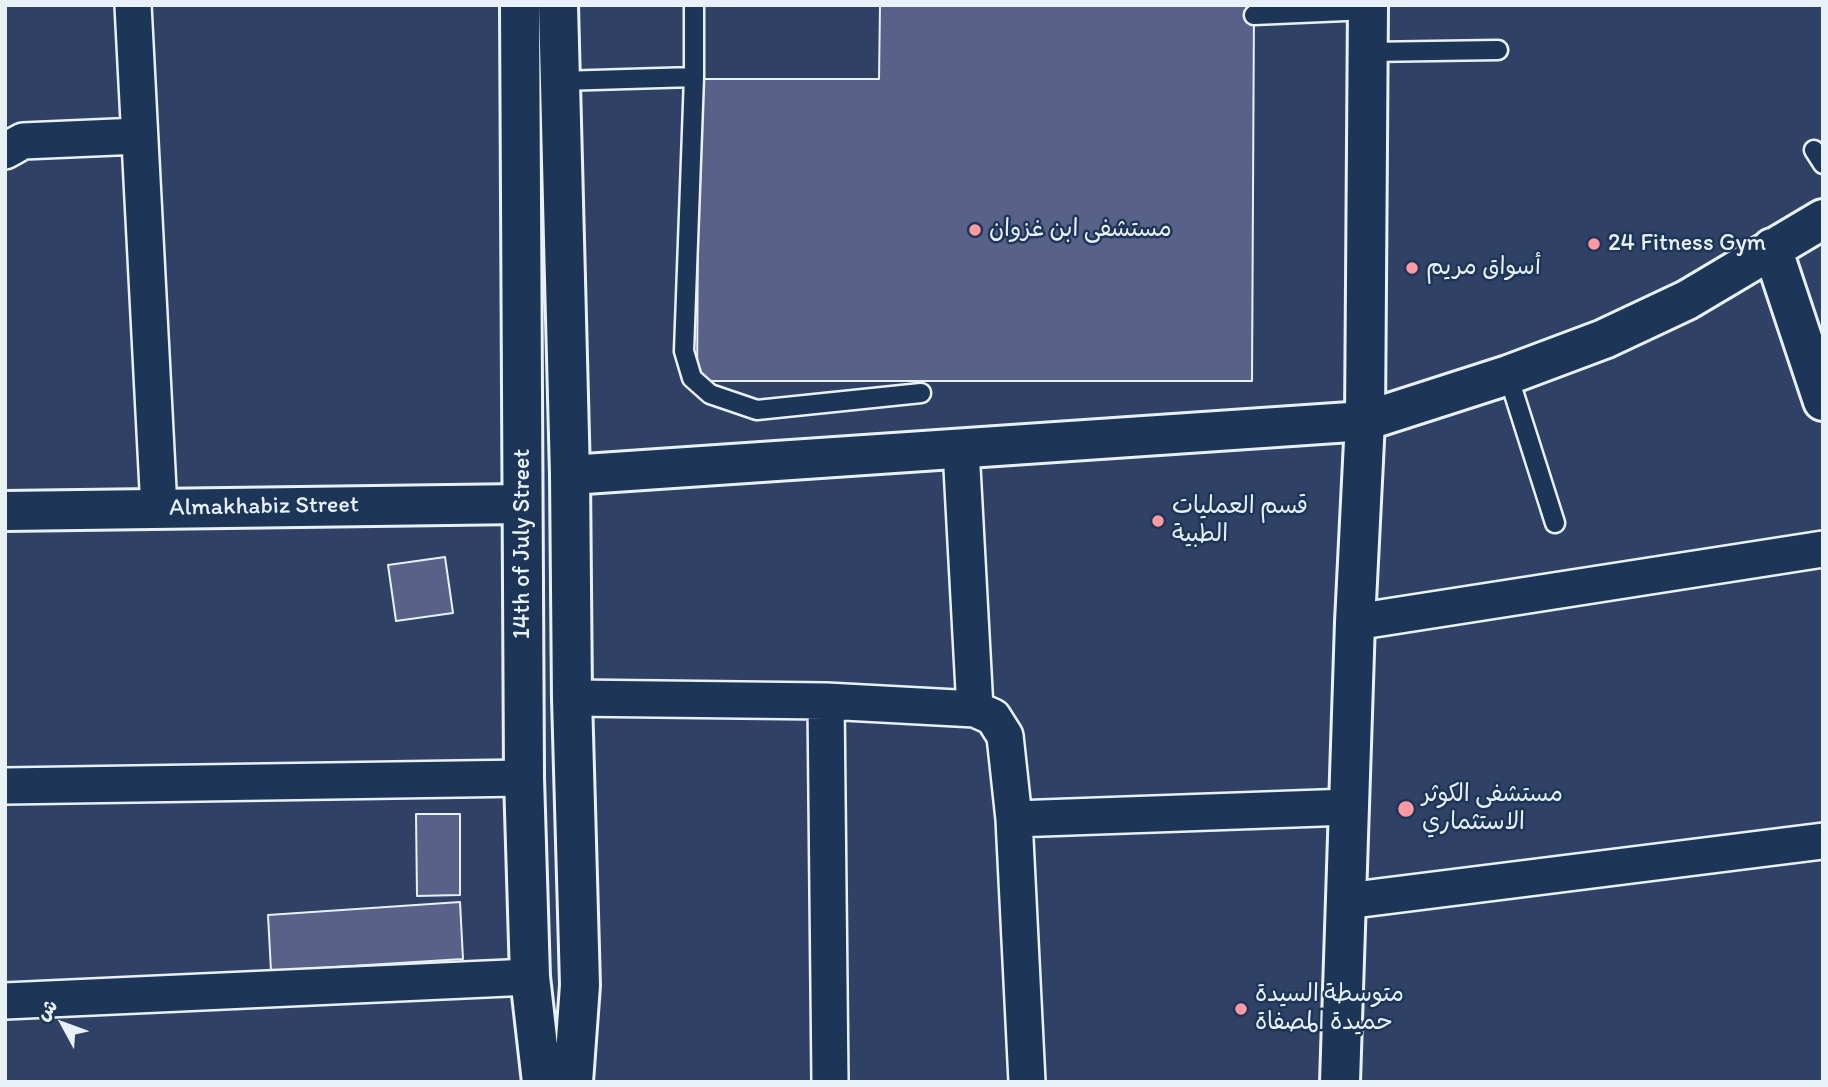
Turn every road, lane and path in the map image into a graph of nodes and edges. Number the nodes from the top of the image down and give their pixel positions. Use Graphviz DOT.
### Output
graph roads {
  1 [pos="133,5"];
  2 [pos="520,5"];
  3 [pos="558,5"];
  4 [pos="694,5"];
  5 [pos="1368,8"];
  6 [pos="1254,15"];
  7 [pos="1497,50"];
  8 [pos="1368,52"];
  9 [pos="694,77"];
  10 [pos="560,81"];
  11 [pos="139,136"];
  12 [pos="5,151"];
  13 [pos="1823,219"];
  14 [pos="1772,248"];
  15 [pos="1508,375"];
  16 [pos="921,393"];
  17 [pos="1823,401"];
  18 [pos="1365,421"];
  19 [pos="961,449"];
  20 [pos="570,475"];
  21 [pos="522,504"];
  22 [pos="159,509"];
  23 [pos="5,511"];
  24 [pos="1555,523"];
  25 [pos="1823,549"];
  26 [pos="1356,622"];
  27 [pos="572,698"];
  28 [pos="826,701"];
  29 [pos="975,709"];
  30 [pos="524,778"];
  31 [pos="5,786"];
  32 [pos="1349,807"];
  33 [pos="1014,819"];
  34 [pos="1823,841"];
  35 [pos="1346,901"];
  36 [pos="530,977"];
  37 [pos="580,985"];
  38 [pos="5,1001"];
  39 [pos="527,1082"];
  40 [pos="542,1082"];
  41 [pos="573,1082"];
  42 [pos="594,1082"];
  43 [pos="830,1082"];
  44 [pos="1027,1082"];
  45 [pos="1340,1082"];
  1 -- 11 [label="street"];
  2 -- 21 [label="street, 14th of July Street"];
  3 -- 10 [label="street, 14th of July Street"];
  4 -- 9 [label="lane"];
  5 -- 6 [label="lane"];
  5 -- 8 [label="street"];
  7 -- 8 [label="lane"];
  8 -- 18 [label="street"];
  9 -- 10 [label="lane"];
  9 -- 16 [label="lane"];
  10 -- 20 [label="street, 14th of July Street"];
  11 -- 12 [label="street"];
  11 -- 22 [label="street"];
  13 -- 14 [label="street"];
  14 -- 15 [label="street"];
  14 -- 17 [label="street"];
  15 -- 18 [label="street"];
  15 -- 24 [label="lane"];
  18 -- 19 [label="street"];
  18 -- 26 [label="street"];
  19 -- 20 [label="street"];
  19 -- 29 [label="street"];
  20 -- 27 [label="street, 14th of July Street"];
  21 -- 22 [label="street, Almakhabiz Street"];
  21 -- 30 [label="street, 14th of July Street"];
  22 -- 23 [label="street, Almakhabiz Street"];
  25 -- 26 [label="street"];
  26 -- 32 [label="street"];
  27 -- 28 [label="street"];
  27 -- 37 [label="street, 14th of July Street"];
  28 -- 29 [label="street"];
  28 -- 43 [label="street"];
  29 -- 33 [label="street"];
  30 -- 31 [label="street"];
  30 -- 36 [label="street, 14th of July Street"];
  32 -- 33 [label="street"];
  32 -- 35 [label="street"];
  33 -- 44 [label="street"];
  34 -- 35 [label="street"];
  35 -- 45 [label="street"];
  36 -- 38 [label="street"];
  36 -- 39 [label="street"];
  36 -- 40 [label="street, 14th of July Street"];
  37 -- 41 [label="street, 14th of July Street"];
  37 -- 42 [label="street"];
}
